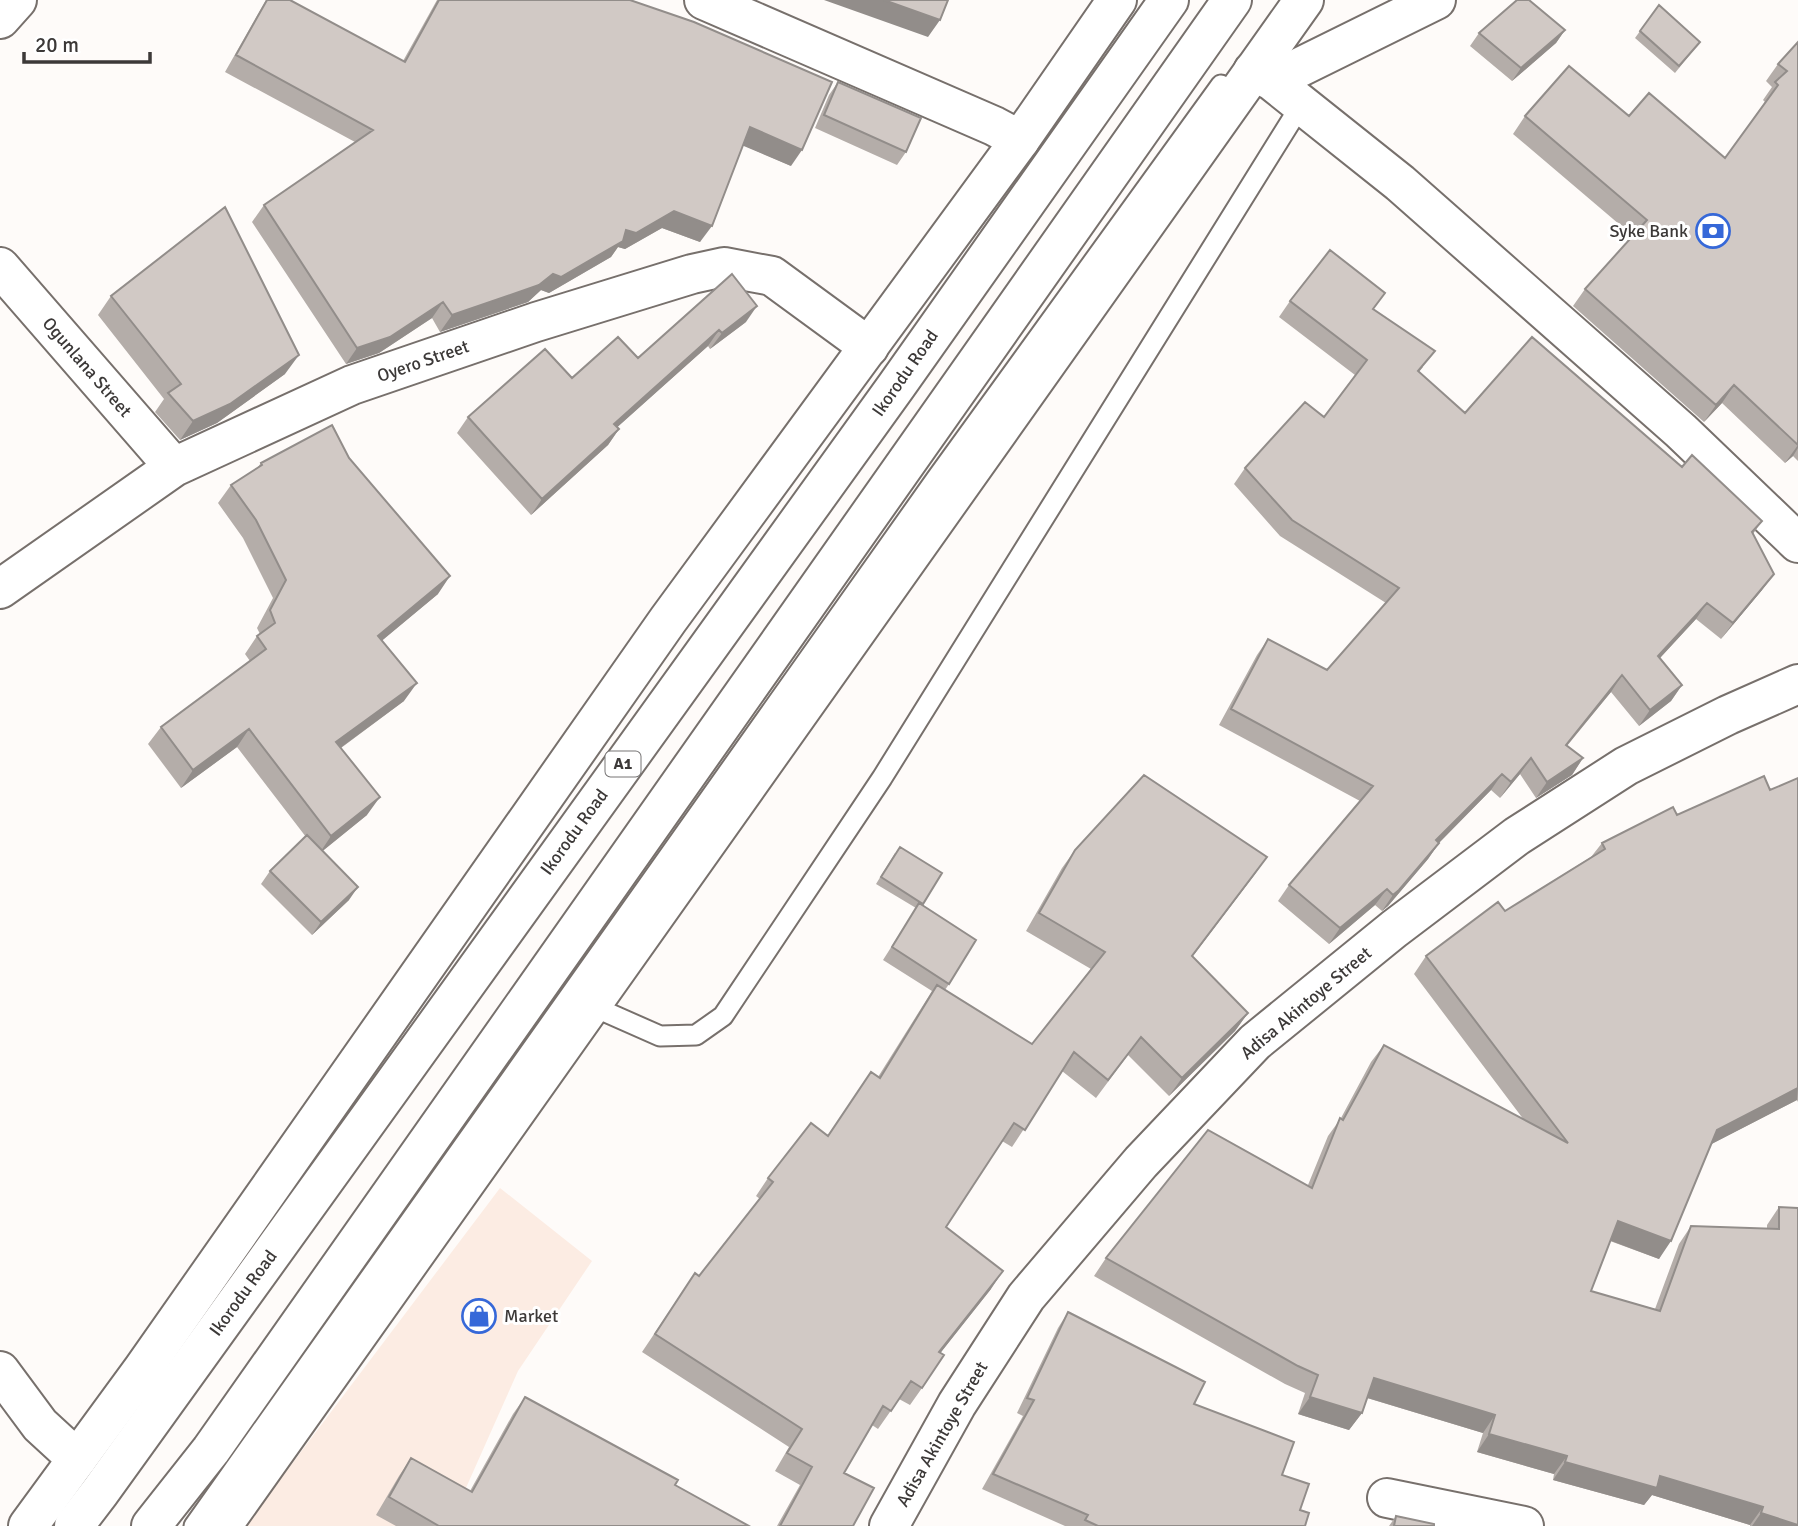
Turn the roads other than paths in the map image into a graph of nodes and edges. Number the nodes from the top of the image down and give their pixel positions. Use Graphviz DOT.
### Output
graph roads {
  1 [pos="18,0"];
  2 [pos="704,0"];
  3 [pos="1117,0"];
  4 [pos="1169,0"];
  5 [pos="1232,0"];
  6 [pos="1282,0"];
  7 [pos="1304,0"];
  8 [pos="1436,0"];
  9 [pos="0,19"];
  10 [pos="1262,76"];
  11 [pos="1301,105"];
  12 [pos="1020,140"];
  13 [pos="0,267"];
  14 [pos="869,347"];
  15 [pos="174,467"];
  16 [pos="1798,544"];
  17 [pos="0,589"];
  18 [pos="1798,684"];
  19 [pos="592,1006"];
  20 [pos="0,1371"];
  21 [pos="77,1459"];
  22 [pos="1387,1498"];
  23 [pos="28,1526"];
  24 [pos="74,1526"];
  25 [pos="151,1526"];
  26 [pos="194,1526"];
  27 [pos="222,1526"];
  28 [pos="889,1526"];
  29 [pos="1524,1526"];
  1 -- 9 [label="main road"];
  2 -- 12 [label="main road"];
  3 -- 12 [label="main road"];
  4 -- 24 [label="main road, Ikorodu Road / A1"];
  5 -- 25 [label="main road"];
  6 -- 26 [label="lane"];
  7 -- 10 [label="main road"];
  8 -- 10 [label="main road"];
  10 -- 11 [label="main road"];
  10 -- 19 [label="main road"];
  11 -- 16 [label="main road"];
  11 -- 19 [label="lane"];
  12 -- 14 [label="main road"];
  13 -- 15 [label="main road, Ogunlana Street"];
  14 -- 15 [label="main road, Oyero Street"];
  14 -- 21 [label="main road"];
  15 -- 17 [label="main road, Oyero Street"];
  18 -- 28 [label="main road, Adisa Akintoye Street"];
  19 -- 27 [label="main road"];
  20 -- 21 [label="main road"];
  21 -- 23 [label="main road"];
  22 -- 29 [label="main road"];
}
